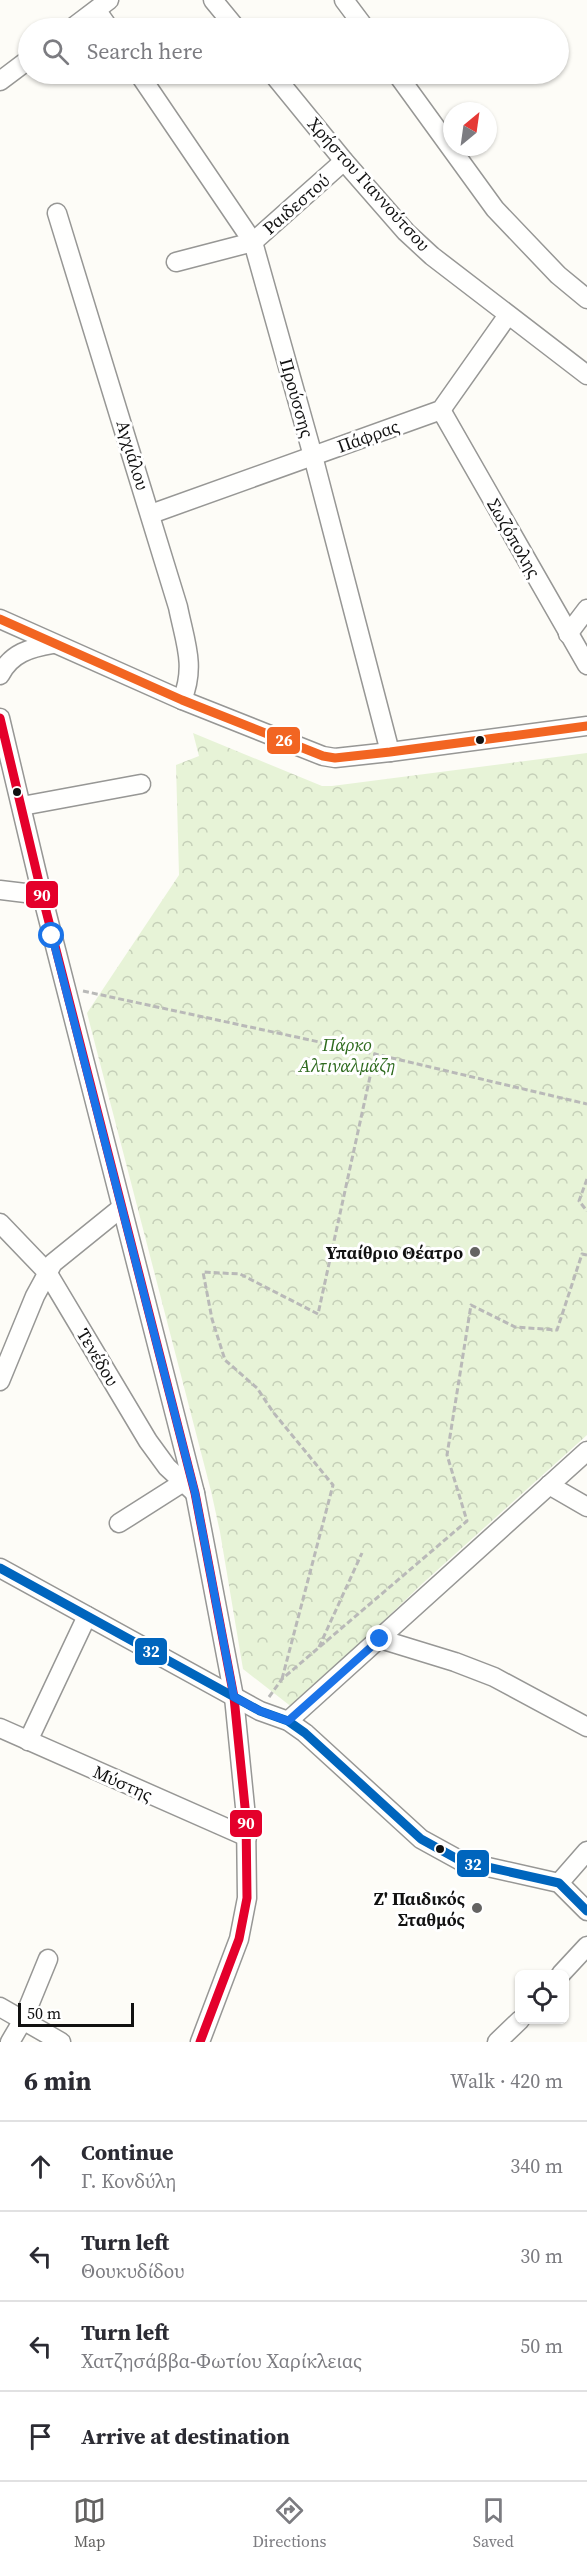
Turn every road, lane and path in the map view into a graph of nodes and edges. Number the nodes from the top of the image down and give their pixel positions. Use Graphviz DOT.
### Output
graph roads {
  1 [pos="213,0"];
  2 [pos="344,0"];
  3 [pos="103,5"];
  4 [pos="85,18"];
  5 [pos="228,18"];
  6 [pos="358,18"];
  7 [pos="18,68"];
  8 [pos="0,81"];
  9 [pos="146,84"];
  10 [pos="281,84"];
  11 [pos="404,84"];
  12 [pos="344,161"];
  13 [pos="57,213"];
  14 [pos="253,242"];
  15 [pos="176,262"];
  16 [pos="587,299"];
  17 [pos="508,315"];
  18 [pos="587,375"];
  19 [pos="441,410"];
  20 [pos="313,456"];
  21 [pos="151,514"];
  22 [pos="587,609"];
  23 [pos="0,619"];
  24 [pos="0,626"];
  25 [pos="568,634"];
  26 [pos="53,644"];
  27 [pos="587,666"];
  28 [pos="0,675"];
  29 [pos="182,700"];
  30 [pos="0,719"];
  31 [pos="587,726"];
  32 [pos="390,752"];
  33 [pos="141,784"];
  34 [pos="22,806"];
  35 [pos="0,890"];
  36 [pos="42,895"];
  37 [pos="65,987"];
  38 [pos="375,1054"];
  39 [pos="587,1104"];
  40 [pos="587,1179"];
  41 [pos="121,1208"];
  42 [pos="587,1211"];
  43 [pos="0,1223"];
  44 [pos="587,1255"];
  45 [pos="47,1272"];
  46 [pos="0,1381"];
  47 [pos="587,1451"];
  48 [pos="549,1485"];
  49 [pos="188,1488"];
  50 [pos="587,1507"];
  51 [pos="118,1523"];
  52 [pos="362,1553"];
  53 [pos="0,1568"];
  54 [pos="87,1616"];
  55 [pos="380,1639"];
  56 [pos="318,1648"];
  57 [pos="282,1679"];
  58 [pos="234,1697"];
  59 [pos="260,1711"];
  60 [pos="288,1721"];
  61 [pos="587,1727"];
  62 [pos="0,1728"];
  63 [pos="28,1742"];
  64 [pos="247,1837"];
  65 [pos="587,1851"];
  66 [pos="559,1883"];
  67 [pos="587,1911"];
  68 [pos="587,1946"];
  69 [pos="48,1959"];
  70 [pos="565,1970"];
  71 [pos="0,2007"];
  72 [pos="22,2020"];
  73 [pos="516,2024"];
  74 [pos="501,2041"];
  75 [pos="10,2042"];
  76 [pos="61,2042"];
  77 [pos="200,2042"];
  1 -- 5 [label="street"];
  2 -- 6 [label="street"];
  3 -- 4 [label="street"];
  7 -- 8 [label="street"];
  9 -- 14 [label="street, Προύσσης"];
  10 -- 12 [label="street, Χρήστου Γιαννούτσου"];
  11 -- 16 [label="street"];
  12 -- 14 [label="street, Ραιδεστού"];
  12 -- 17 [label="street, Χρήστου Γιαννούτσου"];
  13 -- 21 [label="street, Αγχιάλου"];
  14 -- 15 [label="street, Ραιδεστού"];
  14 -- 20 [label="street, Προύσσης"];
  17 -- 18 [label="street, Χρήστου Γιαννούτσου"];
  17 -- 19 [label="street"];
  19 -- 20 [label="street, Πάφρας"];
  19 -- 25 [label="street, Σωζόπολης"];
  20 -- 21 [label="street, Πάφρας"];
  20 -- 32 [label="street, Προύσσης"];
  21 -- 29 [label="street, Αγχιάλου"];
  22 -- 25 [label="street"];
  23 -- 26 [label="street"];
  24 -- 26 [label="street"];
  25 -- 27 [label="street, Σωζόπολης"];
  26 -- 28 [label="street"];
  26 -- 29 [label="street"];
  29 -- 32 [label="street"];
  30 -- 34 [label="street"];
  31 -- 32 [label="street"];
  33 -- 34 [label="street"];
  34 -- 36 [label="street"];
  35 -- 36 [label="street"];
  36 -- 37 [label="street"];
  37 -- 38 [label="path"];
  37 -- 41 [label="street"];
  38 -- 39 [label="path"];
  38 -- 57 [label="path"];
  40 -- 42 [label="path"];
  41 -- 45 [label="street"];
  41 -- 49 [label="street"];
  43 -- 45 [label="street, Τενέδου"];
  44 -- 56 [label="path"];
  45 -- 46 [label="street"];
  45 -- 49 [label="street, Τενέδου"];
  47 -- 48 [label="street"];
  48 -- 50 [label="street"];
  48 -- 55 [label="street"];
  49 -- 51 [label="street"];
  49 -- 58 [label="street"];
  52 -- 56 [label="path"];
  53 -- 54 [label="street"];
  54 -- 58 [label="street"];
  54 -- 63 [label="street"];
  55 -- 60 [label="street"];
  55 -- 61 [label="street"];
  56 -- 57 [label="path"];
  57 -- 59 [label="path"];
  58 -- 59 [label="street"];
  58 -- 64 [label="street"];
  59 -- 60 [label="street"];
  60 -- 66 [label="street"];
  62 -- 63 [label="street, Μύστης"];
  63 -- 64 [label="street, Μύστης"];
  64 -- 77 [label="street"];
  65 -- 66 [label="street"];
  66 -- 67 [label="street"];
  68 -- 70 [label="street"];
  69 -- 72 [label="street"];
  71 -- 72 [label="street"];
  72 -- 75 [label="street"];
  72 -- 76 [label="street"];
  73 -- 74 [label="street"];
}
